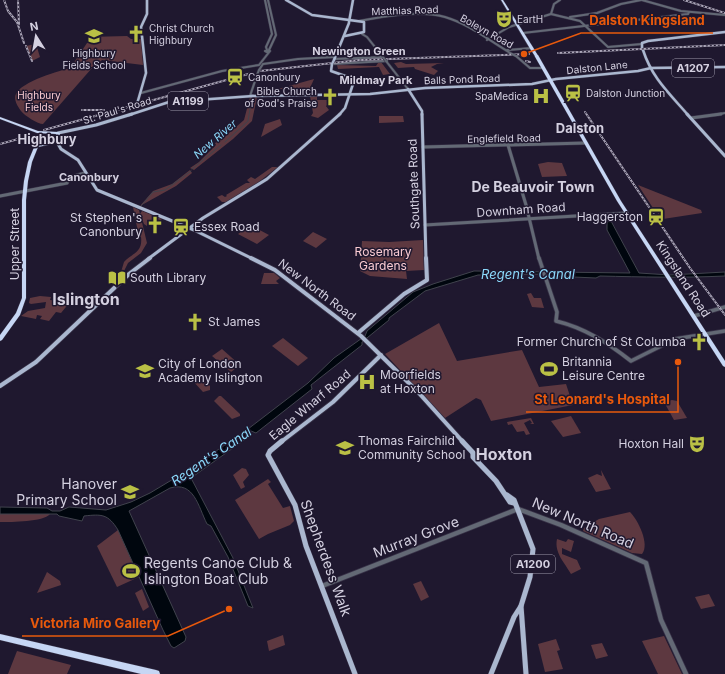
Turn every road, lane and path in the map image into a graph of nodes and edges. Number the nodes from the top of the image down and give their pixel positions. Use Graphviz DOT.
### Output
graph roads {
  1 [pos="147,0"];
  2 [pos="265,0"];
  3 [pos="268,0"];
  4 [pos="286,0"];
  5 [pos="353,0"];
  6 [pos="502,0"];
  7 [pos="560,0"];
  8 [pos="642,0"];
  9 [pos="689,12"];
  10 [pos="551,14"];
  11 [pos="586,15"];
  12 [pos="725,15"];
  13 [pos="444,17"];
  14 [pos="569,17"];
  15 [pos="366,21"];
  16 [pos="580,21"];
  17 [pos="349,22"];
  18 [pos="517,24"];
  19 [pos="587,27"];
  20 [pos="725,32"];
  21 [pos="346,33"];
  22 [pos="364,33"];
  23 [pos="523,33"];
  24 [pos="350,35"];
  25 [pos="345,36"];
  26 [pos="487,40"];
  27 [pos="642,44"];
  28 [pos="532,48"];
  29 [pos="506,50"];
  30 [pos="268,51"];
  31 [pos="383,57"];
  32 [pos="334,59"];
  33 [pos="386,61"];
  34 [pos="261,64"];
  35 [pos="332,64"];
  36 [pos="650,67"];
  37 [pos="725,67"];
  38 [pos="542,68"];
  39 [pos="645,69"];
  40 [pos="652,72"];
  41 [pos="551,80"];
  42 [pos="408,89"];
  43 [pos="141,93"];
  44 [pos="250,96"];
  45 [pos="348,96"];
  46 [pos="135,109"];
  47 [pos="725,113"];
  48 [pos="0,118"];
  49 [pos="692,118"];
  50 [pos="56,134"];
  51 [pos="57,142"];
  52 [pos="586,143"];
  53 [pos="423,147"];
  54 [pos="508,147"];
  55 [pos="725,156"];
  56 [pos="85,173"];
  57 [pos="25,191"];
  58 [pos="0,196"];
  59 [pos="626,212"];
  60 [pos="529,218"];
  61 [pos="425,225"];
  62 [pos="190,228"];
  63 [pos="725,307"];
  64 [pos="694,316"];
  65 [pos="725,331"];
  66 [pos="706,334"];
  67 [pos="360,335"];
  68 [pos="0,338"];
  69 [pos="382,355"];
  70 [pos="725,365"];
  71 [pos="0,386"];
  72 [pos="268,453"];
  73 [pos="518,509"];
  74 [pos="322,586"];
  75 [pos="519,607"];
  76 [pos="514,617"];
  77 [pos="522,620"];
  78 [pos="0,638"];
  79 [pos="139,672"];
  80 [pos="156,674"];
  81 [pos="355,674"];
  82 [pos="491,674"];
  83 [pos="526,674"];
  84 [pos="686,674"];
  1 -- 43 [label="main road"];
  2 -- 30 [label="street"];
  3 -- 30 [label="street"];
  4 -- 17 [label="main road"];
  5 -- 17 [label="main road"];
  6 -- 18 [label="highway, Kingsland Road"];
  7 -- 10 [label="street"];
  8 -- 9 [label="street"];
  8 -- 11 [label="street"];
  9 -- 12 [label="street"];
  9 -- 19 [label="street"];
  10 -- 14 [label="street"];
  10 -- 18 [label="street"];
  11 -- 14 [label="street"];
  11 -- 16 [label="street"];
  13 -- 15 [label="street, Matthias Road"];
  13 -- 26 [label="street, Boleyn Road"];
  14 -- 16 [label="street"];
  15 -- 17 [label="main road"];
  15 -- 22 [label="main road"];
  16 -- 19 [label="street"];
  17 -- 21 [label="main road"];
  18 -- 23 [label="highway, Kingsland Road"];
  18 -- 26 [label="street"];
  19 -- 23 [label="street"];
  19 -- 27 [label="street"];
  20 -- 27 [label="main road"];
  21 -- 24 [label="main road"];
  21 -- 25 [label="main road"];
  22 -- 24 [label="main road"];
  22 -- 31 [label="street"];
  23 -- 28 [label="highway, Kingsland Road"];
  24 -- 25 [label="main road"];
  25 -- 32 [label="main road"];
  26 -- 29 [label="street, Boleyn Road"];
  27 -- 36 [label="main road, Dalston Lane"];
  28 -- 29 [label="street"];
  28 -- 38 [label="highway, Kingsland Road"];
  29 -- 38 [label="street, Boleyn Road, bridge"];
  30 -- 34 [label="street"];
  31 -- 32 [label="street"];
  31 -- 33 [label="street, bridge"];
  32 -- 34 [label="street"];
  32 -- 35 [label="main road, bridge"];
  33 -- 35 [label="street"];
  33 -- 42 [label="street"];
  34 -- 43 [label="street"];
  34 -- 44 [label="street, bridge"];
  35 -- 45 [label="main road"];
  36 -- 37 [label="main road, A1207"];
  36 -- 39 [label="main road, Dalston Lane"];
  36 -- 40 [label="main road"];
  38 -- 41 [label="highway, Kingsland Road"];
  39 -- 40 [label="main road"];
  39 -- 41 [label="main road, Dalston Lane"];
  40 -- 49 [label="main road"];
  41 -- 42 [label="main road, Balls Pond Road"];
  41 -- 52 [label="highway, Kingsland Road"];
  42 -- 45 [label="main road, Balls Pond Road"];
  42 -- 53 [label="main road, Southgate Road"];
  43 -- 46 [label="main road"];
  44 -- 45 [label="main road, St. Paul's Road / A1199"];
  44 -- 46 [label="main road, St. Paul's Road / A1199"];
  45 -- 62 [label="main road"];
  46 -- 50 [label="main road, St. Paul's Road / A1199"];
  47 -- 49 [label="street"];
  48 -- 50 [label="highway"];
  49 -- 55 [label="main road"];
  50 -- 51 [label="highway"];
  51 -- 56 [label="main road, A1200"];
  51 -- 57 [label="highway, Upper Street"];
  52 -- 54 [label="street, Englefield Road"];
  52 -- 59 [label="highway, Kingsland Road"];
  53 -- 54 [label="street, Englefield Road"];
  53 -- 61 [label="main road, Southgate Road"];
  54 -- 60 [label="street"];
  56 -- 57 [label="street"];
  56 -- 62 [label="main road, A1200"];
  57 -- 58 [label="street"];
  57 -- 68 [label="highway, Upper Street"];
  59 -- 60 [label="street, Downham Road"];
  59 -- 64 [label="highway, Kingsland Road"];
  60 -- 61 [label="street, Downham Road"];
  60 -- 66 [label="street"];
  61 -- 67 [label="main road, Southgate Road"];
  62 -- 67 [label="main road, New North Road / A1200"];
  62 -- 71 [label="main road"];
  63 -- 64 [label="street"];
  64 -- 66 [label="highway, Kingsland Road"];
  65 -- 66 [label="street"];
  66 -- 70 [label="highway, Kingsland Road"];
  67 -- 69 [label="main road, New North Road / A1200"];
  69 -- 72 [label="main road, Eagle Wharf Road"];
  69 -- 73 [label="main road, New North Road / A1200"];
  72 -- 74 [label="main road, Shepherdess Walk"];
  73 -- 74 [label="street, Murray Grove"];
  73 -- 75 [label="main road, A1200"];
  73 -- 84 [label="street, New North Road"];
  74 -- 81 [label="main road, Shepherdess Walk"];
  75 -- 76 [label="main road, A1200"];
  75 -- 77 [label="main road, A1200"];
  76 -- 77 [label="main road"];
  76 -- 82 [label="main road, A1200"];
  77 -- 83 [label="main road, A1200"];
  78 -- 79 [label="highway"];
  79 -- 80 [label="highway"];
}
